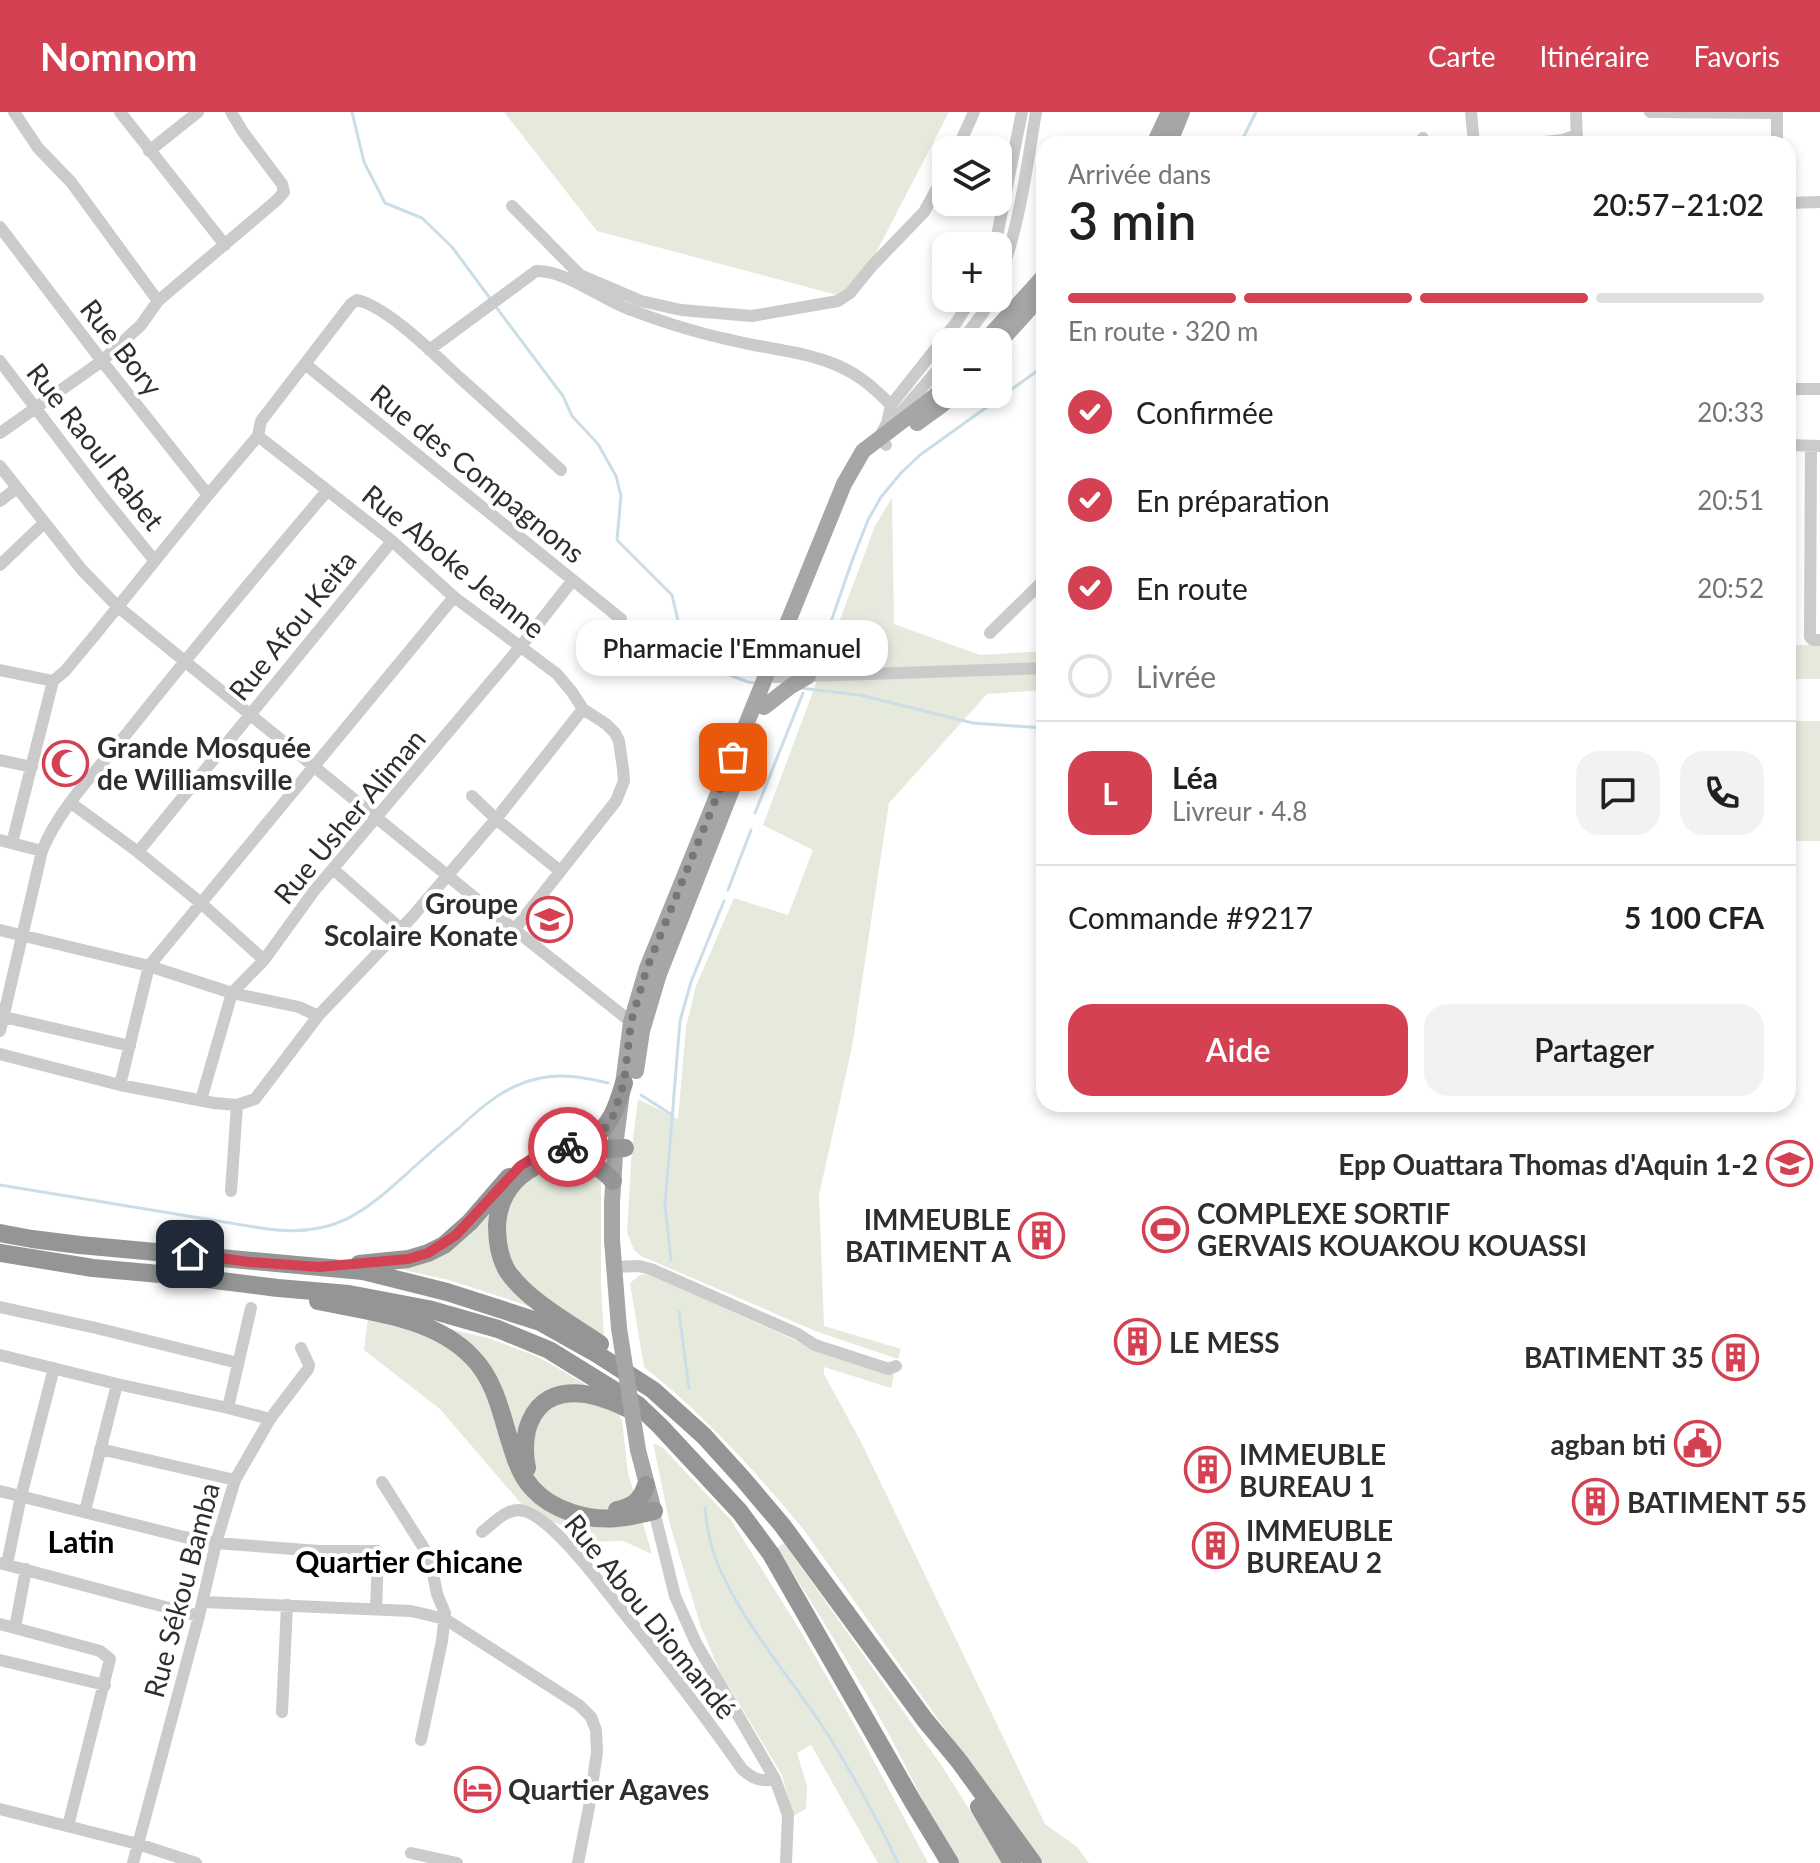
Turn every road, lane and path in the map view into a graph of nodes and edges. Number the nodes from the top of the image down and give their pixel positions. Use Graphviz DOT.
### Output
graph roads {
  1 [pos="14,112"];
  2 [pos="120,112"];
  3 [pos="198,112"];
  4 [pos="231,112"];
  5 [pos="974,112"];
  6 [pos="1022,112"];
  7 [pos="1036,112"];
  8 [pos="1169,112"];
  9 [pos="1182,112"];
  10 [pos="1471,112"];
  11 [pos="1576,112"];
  12 [pos="1650,112"];
  13 [pos="1777,112"];
  14 [pos="963,136"];
  15 [pos="1158,136"];
  16 [pos="1172,136"];
  17 [pos="1473,136"];
  18 [pos="1577,136"];
  19 [pos="1777,136"];
  20 [pos="149,151"];
  21 [pos="932,200"];
  22 [pos="1820,202"];
  23 [pos="1796,203"];
  24 [pos="512,206"];
  25 [pos="0,227"];
  26 [pos="998,232"];
  27 [pos="1012,235"];
  28 [pos="225,245"];
  29 [pos="1036,285"];
  30 [pos="158,301"];
  31 [pos="1036,302"];
  32 [pos="963,312"];
  33 [pos="997,328"];
  34 [pos="1012,328"];
  35 [pos="429,350"];
  36 [pos="0,361"];
  37 [pos="102,361"];
  38 [pos="305,364"];
  39 [pos="932,376"];
  40 [pos="1796,389"];
  41 [pos="1820,389"];
  42 [pos="932,399"];
  43 [pos="891,405"];
  44 [pos="937,408"];
  45 [pos="36,409"];
  46 [pos="887,423"];
  47 [pos="0,433"];
  48 [pos="258,436"];
  49 [pos="882,442"];
  50 [pos="1796,445"];
  51 [pos="1816,446"];
  52 [pos="0,466"];
  53 [pos="561,470"];
  54 [pos="17,488"];
  55 [pos="327,491"];
  56 [pos="208,495"];
  57 [pos="0,501"];
  58 [pos="44,523"];
  59 [pos="392,541"];
  60 [pos="154,560"];
  61 [pos="0,565"];
  62 [pos="572,581"];
  63 [pos="1036,588"];
  64 [pos="454,597"];
  65 [pos="117,606"];
  66 [pos="621,619"];
  67 [pos="990,633"];
  68 [pos="1816,640"];
  69 [pos="789,645"];
  70 [pos="521,646"];
  71 [pos="185,660"];
  72 [pos="1036,668"];
  73 [pos="0,670"];
  74 [pos="771,676"];
  75 [pos="808,676"];
  76 [pos="53,681"];
  77 [pos="764,707"];
  78 [pos="583,709"];
  79 [pos="250,714"];
  80 [pos="0,760"];
  81 [pos="314,766"];
  82 [pos="32,767"];
  83 [pos="472,796"];
  84 [pos="71,803"];
  85 [pos="377,818"];
  86 [pos="496,819"];
  87 [pos="6,842"];
  88 [pos="42,851"];
  89 [pos="138,852"];
  90 [pos="333,869"];
  91 [pos="560,871"];
  92 [pos="448,876"];
  93 [pos="202,904"];
  94 [pos="401,929"];
  95 [pos="0,930"];
  96 [pos="514,930"];
  97 [pos="23,935"];
  98 [pos="264,960"];
  99 [pos="149,966"];
  100 [pos="232,993"];
  101 [pos="2,1016"];
  102 [pos="318,1016"];
  103 [pos="637,1026"];
  104 [pos="0,1031"];
  105 [pos="130,1046"];
  106 [pos="0,1054"];
  107 [pos="624,1083"];
  108 [pos="120,1085"];
  109 [pos="201,1100"];
  110 [pos="237,1105"];
  111 [pos="580,1125"];
  112 [pos="590,1141"];
  113 [pos="621,1143"];
  114 [pos="570,1155"];
  115 [pos="613,1181"];
  116 [pos="231,1191"];
  117 [pos="0,1233"];
  118 [pos="0,1253"];
  119 [pos="319,1267"];
  120 [pos="617,1272"];
  121 [pos="278,1288"];
  122 [pos="0,1307"];
  123 [pos="251,1308"];
  124 [pos="798,1334"];
  125 [pos="301,1348"];
  126 [pos="0,1355"];
  127 [pos="238,1363"];
  128 [pos="54,1368"];
  129 [pos="117,1384"];
  130 [pos="653,1390"];
  131 [pos="228,1408"];
  132 [pos="270,1419"];
  133 [pos="660,1426"];
  134 [pos="100,1449"];
  135 [pos="235,1480"];
  136 [pos="382,1482"];
  137 [pos="0,1491"];
  138 [pos="21,1496"];
  139 [pos="652,1505"];
  140 [pos="85,1511"];
  141 [pos="630,1512"];
  142 [pos="482,1532"];
  143 [pos="216,1543"];
  144 [pos="4,1564"];
  145 [pos="26,1569"];
  146 [pos="203,1602"];
  147 [pos="287,1605"];
  148 [pos="376,1609"];
  149 [pos="199,1616"];
  150 [pos="445,1619"];
  151 [pos="0,1624"];
  152 [pos="15,1628"];
  153 [pos="0,1660"];
  154 [pos="105,1685"];
  155 [pos="282,1712"];
  156 [pos="925,1720"];
  157 [pos="421,1740"];
  158 [pos="775,1779"];
  159 [pos="913,1802"];
  160 [pos="0,1809"];
  161 [pos="68,1826"];
  162 [pos="138,1844"];
  163 [pos="411,1853"];
  164 [pos="133,1863"];
  165 [pos="196,1863"];
  166 [pos="457,1863"];
  167 [pos="578,1863"];
  168 [pos="786,1863"];
  169 [pos="941,1863"];
  170 [pos="950,1863"];
  171 [pos="1012,1863"];
  172 [pos="1033,1863"];
  1 -- 30 [label="street"];
  2 -- 20 [label="street"];
  3 -- 20 [label="street"];
  4 -- 28 [label="street"];
  5 -- 14 [label="street"];
  6 -- 26 [label="street"];
  7 -- 27 [label="street"];
  8 -- 15 [label="main road"];
  9 -- 16 [label="main road"];
  10 -- 17 [label="street"];
  11 -- 18 [label="street"];
  12 -- 13 [label="street"];
  13 -- 19 [label="street"];
  20 -- 28 [label="street"];
  21 -- 24 [label="street"];
  22 -- 23 [label="street"];
  25 -- 37 [label="street, Rue Bory"];
  28 -- 30 [label="street"];
  29 -- 33 [label="main road"];
  30 -- 37 [label="street"];
  31 -- 34 [label="main road"];
  32 -- 43 [label="street"];
  35 -- 38 [label="street"];
  35 -- 43 [label="street"];
  35 -- 53 [label="street"];
  36 -- 45 [label="street, Rue Raoul Rabet"];
  37 -- 45 [label="street"];
  37 -- 56 [label="street, Rue Bory"];
  38 -- 48 [label="street"];
  38 -- 62 [label="street, Rue des Compagnons"];
  39 -- 46 [label="street"];
  40 -- 41 [label="street"];
  42 -- 49 [label="main road"];
  43 -- 46 [label="street"];
  44 -- 49 [label="main road"];
  45 -- 47 [label="street"];
  45 -- 60 [label="street, Rue Raoul Rabet"];
  46 -- 49 [label="street"];
  48 -- 55 [label="street, Rue Aboke Jeanne"];
  48 -- 56 [label="street"];
  49 -- 69 [label="main road"];
  49 -- 74 [label="main road"];
  50 -- 51 [label="street"];
  51 -- 68 [label="street"];
  52 -- 54 [label="street"];
  54 -- 57 [label="street"];
  54 -- 58 [label="street"];
  55 -- 59 [label="street, Rue Aboke Jeanne"];
  55 -- 71 [label="street"];
  56 -- 60 [label="street"];
  58 -- 61 [label="street"];
  58 -- 65 [label="street"];
  59 -- 64 [label="street, Rue Aboke Jeanne"];
  59 -- 79 [label="street, Rue Afou Keita"];
  60 -- 65 [label="street"];
  62 -- 66 [label="street, Rue des Compagnons"];
  62 -- 70 [label="street, Rue Usher Aliman"];
  63 -- 67 [label="street"];
  64 -- 70 [label="street, Rue Aboke Jeanne"];
  64 -- 81 [label="street"];
  65 -- 71 [label="street"];
  65 -- 76 [label="street"];
  69 -- 74 [label="main road"];
  69 -- 75 [label="main road"];
  70 -- 78 [label="street, Rue Aboke Jeanne"];
  70 -- 85 [label="street, Rue Usher Aliman"];
  71 -- 79 [label="street"];
  71 -- 84 [label="street"];
  72 -- 75 [label="street"];
  73 -- 76 [label="street"];
  74 -- 75 [label="street"];
  74 -- 77 [label="main road"];
  74 -- 103 [label="main road"];
  75 -- 77 [label="main road"];
  76 -- 82 [label="street"];
  77 -- 103 [label="main road"];
  78 -- 86 [label="street"];
  78 -- 91 [label="street, Rue Aboke Jeanne"];
  79 -- 81 [label="street"];
  79 -- 89 [label="street, Rue Afou Keita"];
  80 -- 82 [label="street"];
  81 -- 85 [label="street"];
  81 -- 93 [label="street"];
  82 -- 87 [label="street"];
  83 -- 86 [label="street"];
  84 -- 88 [label="street"];
  84 -- 89 [label="street"];
  85 -- 90 [label="street, Rue Usher Aliman"];
  85 -- 92 [label="street"];
  86 -- 91 [label="street"];
  86 -- 92 [label="street"];
  87 -- 88 [label="street"];
  88 -- 97 [label="street"];
  89 -- 93 [label="street"];
  90 -- 94 [label="street"];
  90 -- 98 [label="street, Rue Usher Aliman"];
  91 -- 96 [label="street, Rue Aboke Jeanne"];
  92 -- 94 [label="street"];
  92 -- 96 [label="street"];
  93 -- 98 [label="street"];
  93 -- 99 [label="street"];
  94 -- 102 [label="street"];
  95 -- 97 [label="street"];
  96 -- 103 [label="street"];
  97 -- 99 [label="street"];
  97 -- 101 [label="street"];
  98 -- 100 [label="street, Rue Usher Aliman"];
  99 -- 100 [label="street"];
  99 -- 105 [label="street"];
  100 -- 102 [label="street"];
  100 -- 109 [label="street, Rue Usher Aliman"];
  101 -- 104 [label="street"];
  101 -- 105 [label="street"];
  102 -- 110 [label="street"];
  103 -- 107 [label="main road"];
  103 -- 113 [label="main road"];
  105 -- 108 [label="street"];
  106 -- 108 [label="street"];
  107 -- 112 [label="highway"];
  107 -- 113 [label="main road"];
  108 -- 109 [label="street"];
  109 -- 110 [label="street"];
  110 -- 116 [label="street"];
  111 -- 112 [label="street"];
  112 -- 113 [label="highway"];
  112 -- 119 [label="highway"];
  113 -- 114 [label="highway"];
  113 -- 115 [label="main road"];
  113 -- 120 [label="main road"];
  114 -- 115 [label="highway"];
  114 -- 130 [label="highway"];
  115 -- 120 [label="main road"];
  117 -- 119 [label="highway"];
  118 -- 121 [label="highway"];
  119 -- 130 [label="highway"];
  120 -- 124 [label="street"];
  120 -- 139 [label="main road, bridge"];
  121 -- 133 [label="highway"];
  121 -- 141 [label="highway"];
  122 -- 127 [label="street"];
  123 -- 127 [label="street"];
  124 -- 124 [label="street"];
  125 -- 132 [label="street, Rue Sékou Bamba"];
  126 -- 128 [label="street"];
  127 -- 131 [label="street"];
  128 -- 129 [label="street"];
  128 -- 138 [label="street"];
  129 -- 131 [label="street"];
  129 -- 134 [label="street"];
  130 -- 156 [label="highway"];
  131 -- 132 [label="street"];
  132 -- 135 [label="street, Rue Sékou Bamba"];
  133 -- 141 [label="highway"];
  133 -- 159 [label="highway"];
  134 -- 135 [label="street"];
  134 -- 140 [label="street"];
  135 -- 143 [label="street, Rue Sékou Bamba"];
  136 -- 150 [label="street"];
  137 -- 138 [label="street"];
  138 -- 140 [label="street"];
  138 -- 144 [label="street"];
  139 -- 141 [label="highway"];
  139 -- 141 [label="highway"];
  139 -- 158 [label="street"];
  140 -- 143 [label="street"];
  142 -- 158 [label="street, Rue Abou Diomandé"];
  143 -- 146 [label="street, Rue Sékou Bamba"];
  143 -- 148 [label="street"];
  144 -- 145 [label="street"];
  145 -- 149 [label="street"];
  145 -- 152 [label="street"];
  146 -- 147 [label="street"];
  146 -- 149 [label="street, Rue Sékou Bamba"];
  147 -- 148 [label="street"];
  147 -- 155 [label="street"];
  148 -- 150 [label="street"];
  149 -- 162 [label="street, Rue Sékou Bamba"];
  150 -- 157 [label="street"];
  150 -- 167 [label="street"];
  151 -- 152 [label="street"];
  152 -- 154 [label="street"];
  153 -- 154 [label="street"];
  154 -- 161 [label="street"];
  156 -- 171 [label="highway"];
  156 -- 172 [label="highway"];
  158 -- 168 [label="street"];
  159 -- 169 [label="highway"];
  159 -- 170 [label="highway"];
  160 -- 161 [label="street"];
  161 -- 162 [label="street"];
  162 -- 164 [label="street, Rue Sékou Bamba"];
  162 -- 165 [label="street"];
  163 -- 166 [label="street"];
}
